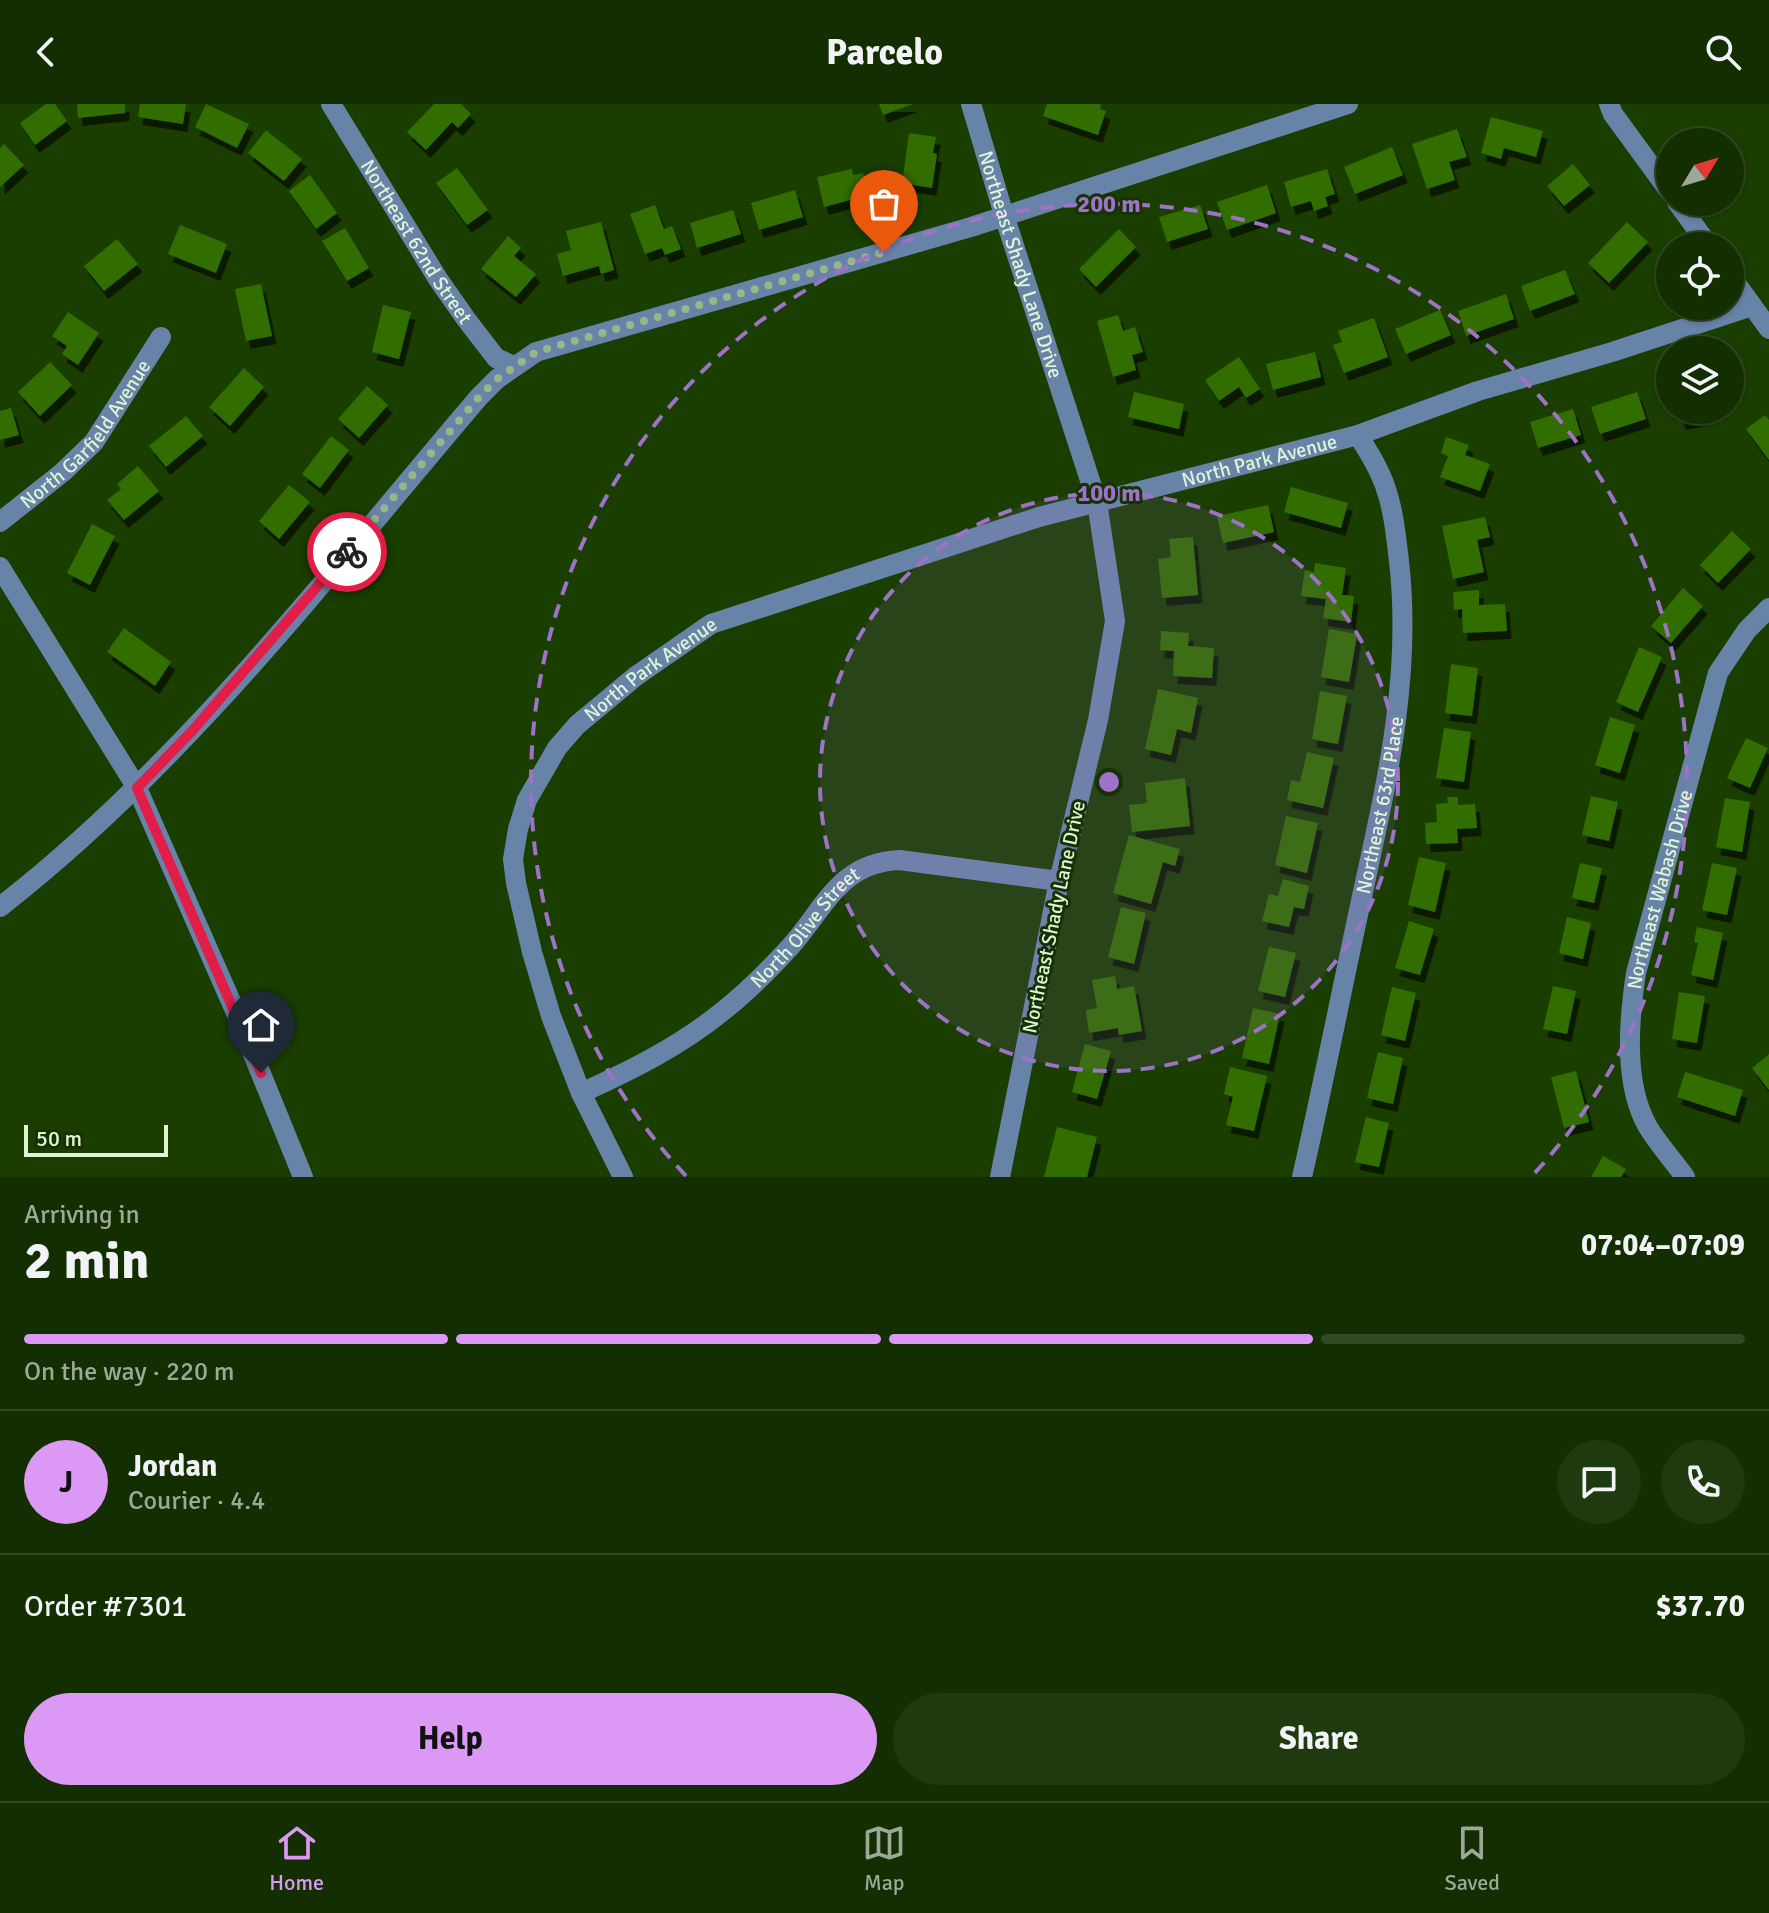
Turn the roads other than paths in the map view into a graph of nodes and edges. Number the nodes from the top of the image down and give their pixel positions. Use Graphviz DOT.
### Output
graph roads {
  1 [pos="331,104"];
  2 [pos="971,104"];
  3 [pos="1348,104"];
  4 [pos="1609,104"];
  5 [pos="1656,173"];
  6 [pos="1004,215"];
  7 [pos="1744,295"];
  8 [pos="1752,306"];
  9 [pos="1769,329"];
  10 [pos="161,337"];
  11 [pos="514,366"];
  12 [pos="1358,435"];
  13 [pos="1097,502"];
  14 [pos="0,522"];
  15 [pos="0,567"];
  16 [pos="1769,608"];
  17 [pos="137,788"];
  18 [pos="1059,881"];
  19 [pos="0,907"];
  20 [pos="581,1093"];
  21 [pos="303,1177"];
  22 [pos="623,1177"];
  23 [pos="1000,1177"];
  24 [pos="1302,1177"];
  25 [pos="1685,1177"];
  1 -- 11 [label="street, Northeast 62nd Street"];
  2 -- 6 [label="street, Northeast Shady Lane Drive"];
  3 -- 6 [label="street"];
  4 -- 5 [label="street"];
  6 -- 11 [label="street"];
  6 -- 13 [label="street, Northeast Shady Lane Drive"];
  7 -- 8 [label="street"];
  8 -- 9 [label="street"];
  8 -- 12 [label="street, North Park Avenue"];
  10 -- 14 [label="street, North Garfield Avenue"];
  11 -- 17 [label="street"];
  12 -- 13 [label="street, North Park Avenue"];
  12 -- 24 [label="street, Northeast 63rd Place"];
  13 -- 18 [label="street, Northeast Shady Lane Drive"];
  13 -- 20 [label="street, North Park Avenue"];
  15 -- 17 [label="street"];
  16 -- 25 [label="street, Northeast Wabash Drive"];
  17 -- 19 [label="street"];
  17 -- 21 [label="street"];
  18 -- 20 [label="street, North Olive Street"];
  18 -- 23 [label="street, Northeast Shady Lane Drive"];
  20 -- 22 [label="street, North Park Avenue"];
}
